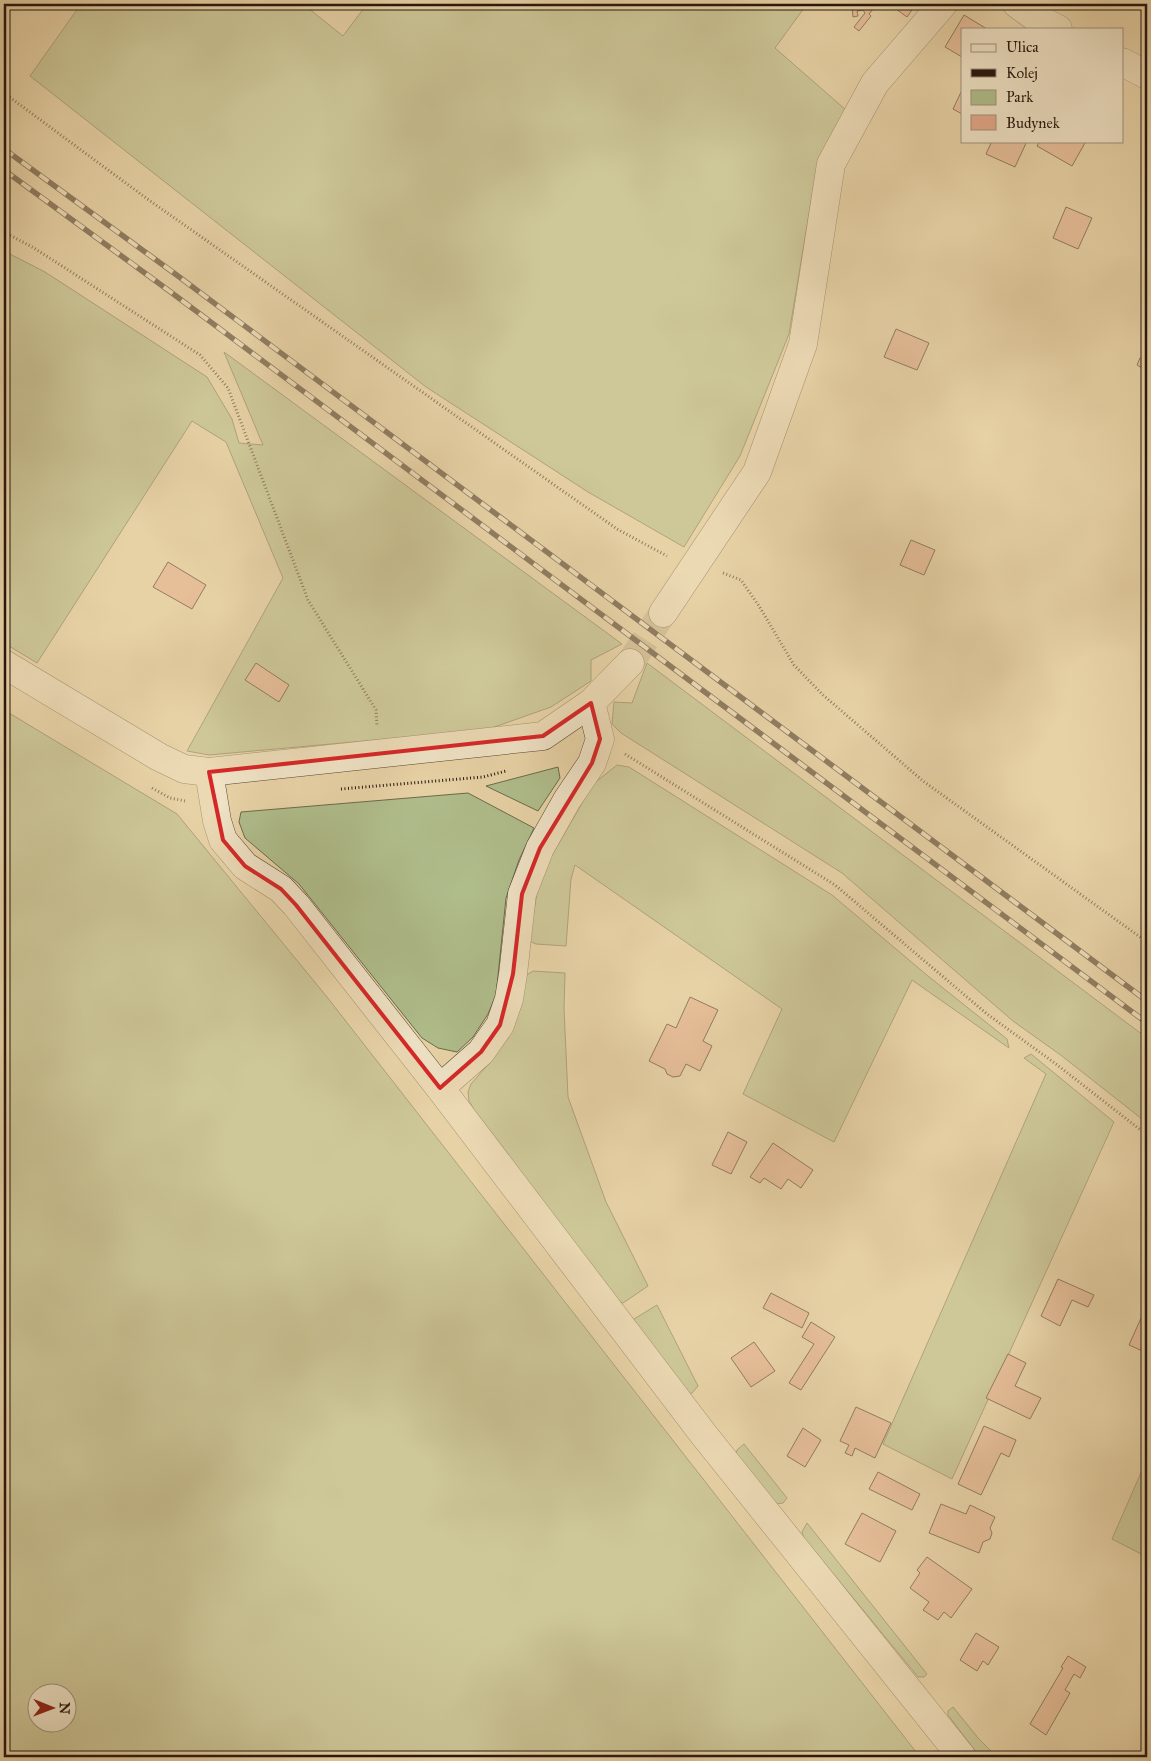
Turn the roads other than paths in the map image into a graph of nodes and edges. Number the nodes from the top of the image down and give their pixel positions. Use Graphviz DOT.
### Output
graph roads {
  1 [pos="943,4"];
  2 [pos="1017,4"];
  3 [pos="1056,28"];
  4 [pos="1124,63"];
  5 [pos="1147,75"];
  6 [pos="663,613"];
  7 [pos="630,663"];
  8 [pos="4,664"];
  9 [pos="591,704"];
  10 [pos="209,772"];
  11 [pos="440,1088"];
  12 [pos="962,1757"];
  1 -- 6 [label="street"];
  2 -- 3 [label="street"];
  4 -- 5 [label="street"];
  7 -- 9 [label="street"];
  8 -- 10 [label="street"];
  9 -- 10 [label="street"];
  9 -- 11 [label="street"];
  10 -- 11 [label="street"];
  11 -- 12 [label="street"];
}
